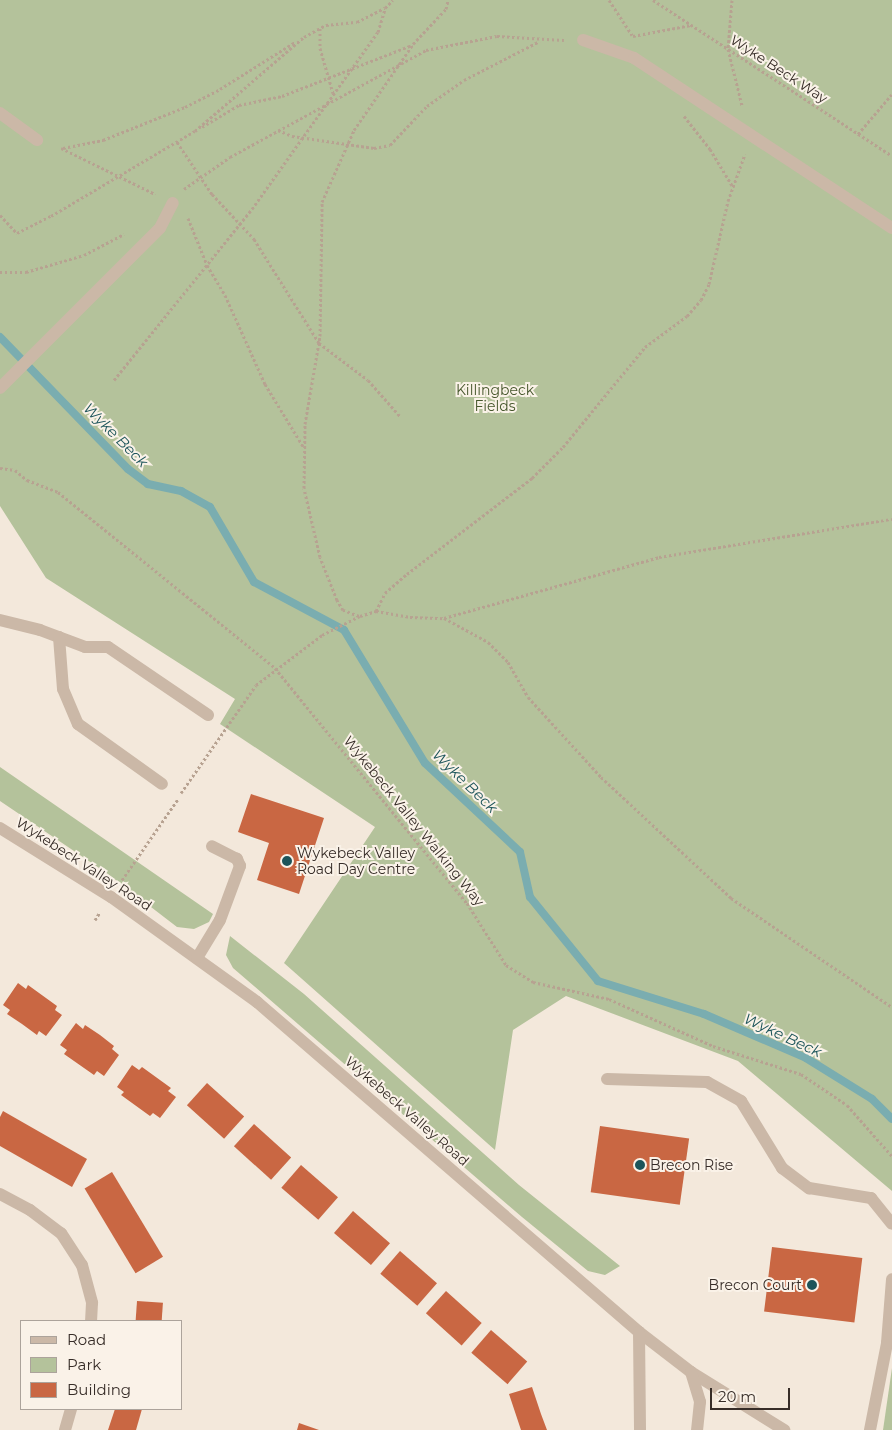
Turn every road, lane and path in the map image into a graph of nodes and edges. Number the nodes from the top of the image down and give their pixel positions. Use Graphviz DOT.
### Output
graph roads {
  1 [pos="393,0"];
  2 [pos="448,0"];
  3 [pos="653,0"];
  4 [pos="732,0"];
  5 [pos="386,8"];
  6 [pos="691,25"];
  7 [pos="320,28"];
  8 [pos="304,37"];
  9 [pos="623,37"];
  10 [pos="583,40"];
  11 [pos="542,41"];
  12 [pos="413,44"];
  13 [pos="728,49"];
  14 [pos="399,64"];
  15 [pos="354,66"];
  16 [pos="327,77"];
  17 [pos="333,94"];
  18 [pos="892,94"];
  19 [pos="326,104"];
  20 [pos="0,114"];
  21 [pos="278,130"];
  22 [pos="195,131"];
  23 [pos="858,134"];
  24 [pos="301,137"];
  25 [pos="751,137"];
  26 [pos="37,140"];
  27 [pos="177,142"];
  28 [pos="348,144"];
  29 [pos="61,148"];
  30 [pos="892,156"];
  31 [pos="118,177"];
  32 [pos="201,177"];
  33 [pos="173,203"];
  34 [pos="0,214"];
  35 [pos="240,224"];
  36 [pos="892,228"];
  37 [pos="126,232"];
  38 [pos="207,265"];
  39 [pos="0,272"];
  40 [pos="319,343"];
  41 [pos="114,380"];
  42 [pos="0,388"];
  43 [pos="400,416"];
  44 [pos="304,449"];
  45 [pos="0,468"];
  46 [pos="892,519"];
  47 [pos="376,611"];
  48 [pos="360,616"];
  49 [pos="444,618"];
  50 [pos="0,620"];
  51 [pos="59,637"];
  52 [pos="275,668"];
  53 [pos="208,716"];
  54 [pos="162,784"];
  55 [pos="0,828"];
  56 [pos="212,846"];
  57 [pos="111,897"];
  58 [pos="95,920"];
  59 [pos="197,958"];
  60 [pos="892,1007"];
  61 [pos="607,1079"];
  62 [pos="892,1156"];
  63 [pos="0,1194"];
  64 [pos="892,1224"];
  65 [pos="892,1279"];
  66 [pos="91,1320"];
  67 [pos="639,1332"];
  68 [pos="691,1372"];
  69 [pos="71,1410"];
  70 [pos="65,1430"];
  71 [pos="640,1430"];
  72 [pos="697,1430"];
  73 [pos="784,1430"];
  74 [pos="870,1430"];
  1 -- 5 [label="path"];
  2 -- 12 [label="path"];
  3 -- 6 [label="path, Wyke Beck Way"];
  4 -- 13 [label="path"];
  5 -- 7 [label="path"];
  5 -- 15 [label="path"];
  6 -- 9 [label="path"];
  6 -- 13 [label="path, Wyke Beck Way"];
  7 -- 8 [label="path"];
  7 -- 16 [label="path"];
  8 -- 22 [label="path"];
  8 -- 29 [label="path"];
  10 -- 11 [label="path"];
  10 -- 25 [label="street"];
  11 -- 14 [label="path"];
  11 -- 28 [label="path"];
  12 -- 14 [label="path"];
  12 -- 15 [label="path"];
  13 -- 23 [label="path, Wyke Beck Way"];
  13 -- 25 [label="path"];
  14 -- 19 [label="path"];
  14 -- 28 [label="path"];
  15 -- 16 [label="path"];
  15 -- 17 [label="path"];
  16 -- 17 [label="path"];
  16 -- 22 [label="path"];
  17 -- 19 [label="path"];
  18 -- 23 [label="path"];
  19 -- 21 [label="path"];
  19 -- 24 [label="path"];
  20 -- 26 [label="street"];
  21 -- 24 [label="path"];
  21 -- 32 [label="path"];
  22 -- 27 [label="path"];
  23 -- 30 [label="path, Wyke Beck Way"];
  24 -- 28 [label="path"];
  24 -- 35 [label="path"];
  25 -- 36 [label="street"];
  25 -- 47 [label="path"];
  26 -- 29 [label="path"];
  27 -- 31 [label="path"];
  27 -- 32 [label="path"];
  28 -- 40 [label="path"];
  29 -- 31 [label="path"];
  31 -- 33 [label="path"];
  31 -- 34 [label="path"];
  32 -- 33 [label="path"];
  32 -- 35 [label="path"];
  33 -- 38 [label="path"];
  33 -- 42 [label="street"];
  35 -- 38 [label="path"];
  35 -- 40 [label="path"];
  37 -- 39 [label="path"];
  38 -- 41 [label="path"];
  38 -- 44 [label="path"];
  40 -- 43 [label="path"];
  40 -- 44 [label="path"];
  44 -- 48 [label="path"];
  45 -- 52 [label="path, Wykebeck Valley Walking Way"];
  46 -- 49 [label="path"];
  47 -- 48 [label="path"];
  47 -- 49 [label="path"];
  48 -- 52 [label="path"];
  49 -- 60 [label="path"];
  50 -- 51 [label="street"];
  51 -- 53 [label="street"];
  51 -- 54 [label="street"];
  52 -- 57 [label="path"];
  52 -- 62 [label="path, Wykebeck Valley Walking Way"];
  55 -- 57 [label="street, Wykebeck Valley Road"];
  56 -- 59 [label="street"];
  57 -- 58 [label="path"];
  57 -- 59 [label="street, Wykebeck Valley Road"];
  59 -- 67 [label="street, Wykebeck Valley Road"];
  61 -- 64 [label="street"];
  63 -- 66 [label="street"];
  65 -- 74 [label="street"];
  67 -- 68 [label="street, Wykebeck Valley Road"];
  67 -- 71 [label="street"];
  68 -- 72 [label="street"];
  68 -- 73 [label="street, Wykebeck Valley Road"];
  69 -- 70 [label="street"];
}
